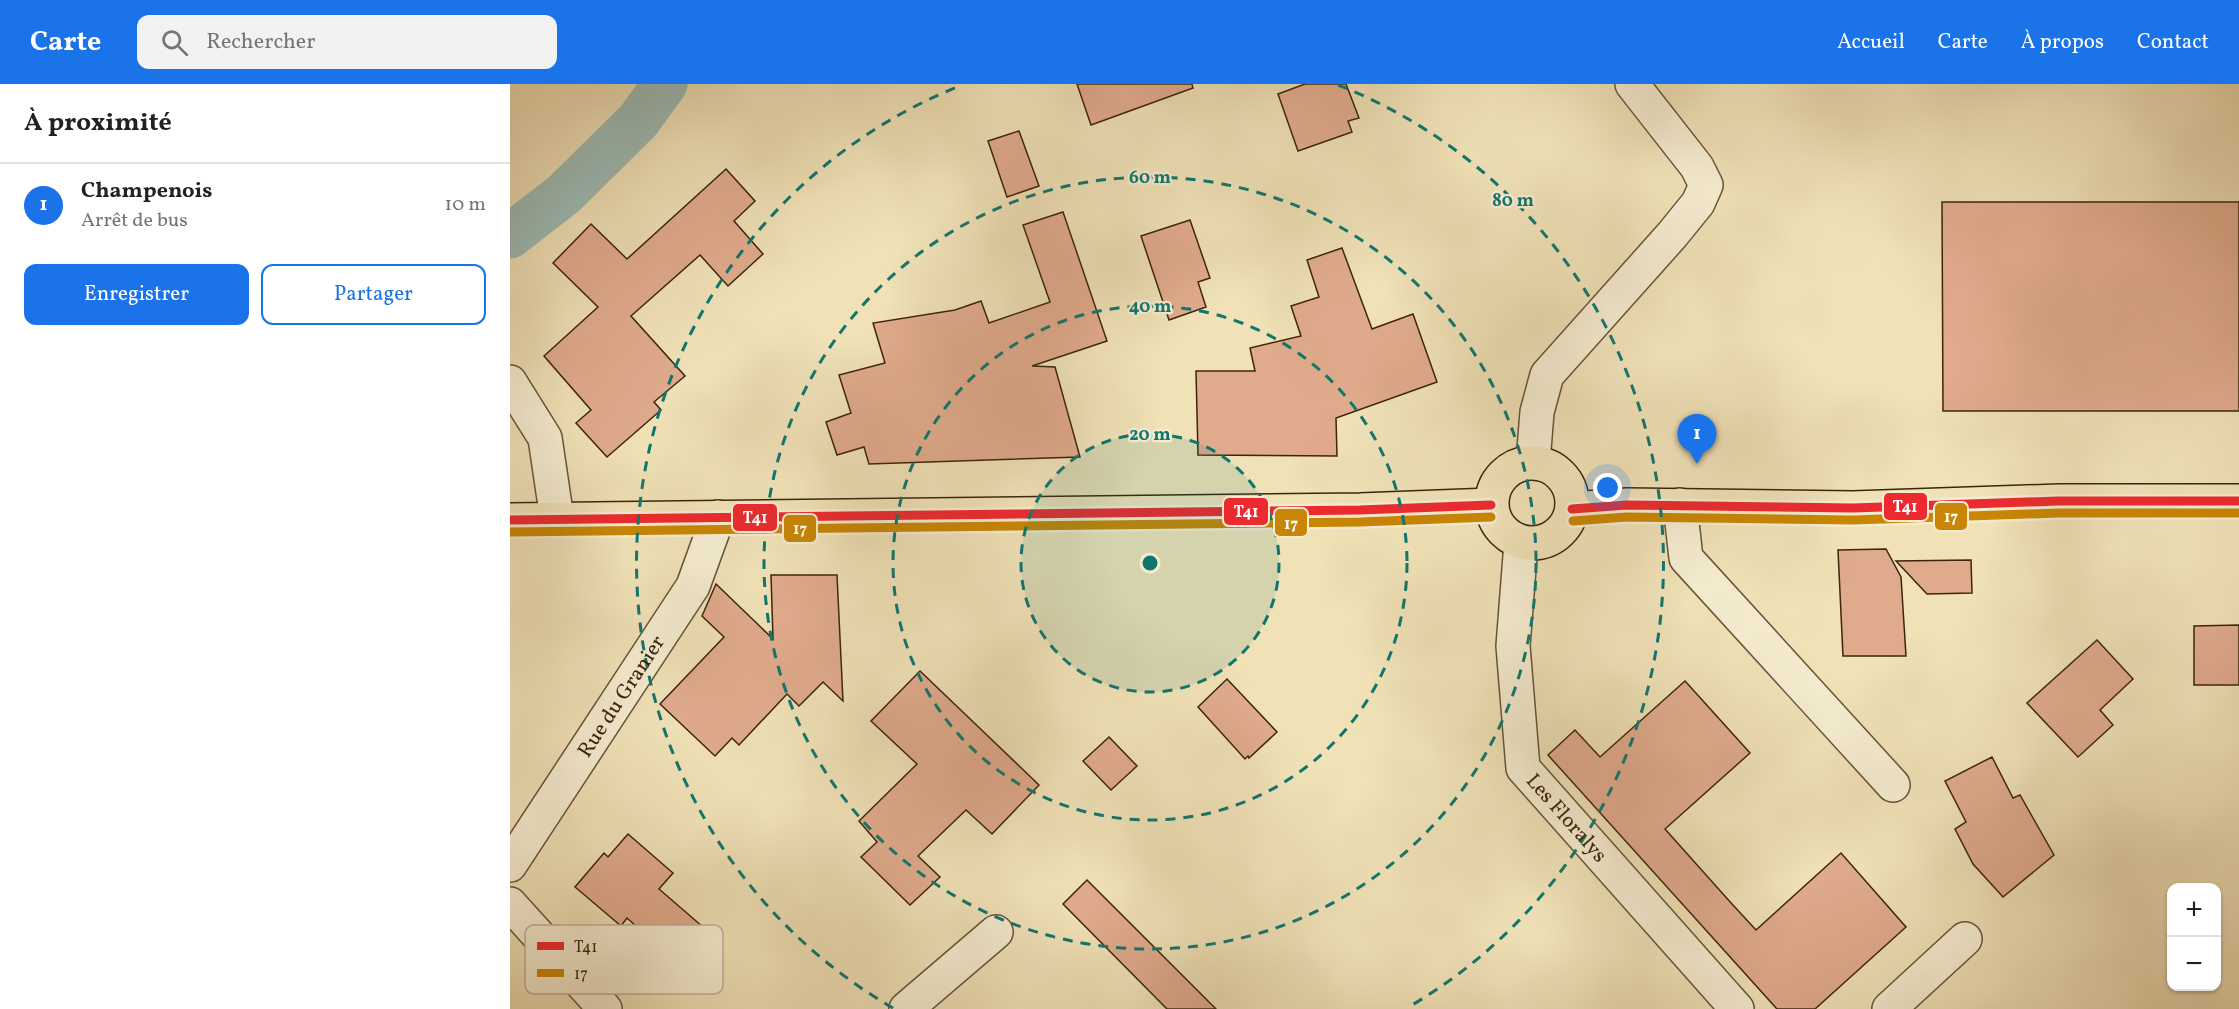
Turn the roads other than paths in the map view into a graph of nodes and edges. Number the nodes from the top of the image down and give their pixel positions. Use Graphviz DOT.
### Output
graph roads {
  1 [pos="1632,84"];
  2 [pos="510,382"];
  3 [pos="1533,462"];
  4 [pos="2239,501"];
  5 [pos="1491,505"];
  6 [pos="1680,505"];
  7 [pos="1572,508"];
  8 [pos="718,518"];
  9 [pos="557,519"];
  10 [pos="510,520"];
  11 [pos="1521,543"];
  12 [pos="1893,785"];
  13 [pos="510,865"];
  14 [pos="510,904"];
  15 [pos="529,925"];
  16 [pos="996,932"];
  17 [pos="1965,939"];
  18 [pos="591,994"];
  19 [pos="605,1009"];
  20 [pos="906,1009"];
  21 [pos="1737,1009"];
  22 [pos="1889,1009"];
  1 -- 3 [label="street"];
  2 -- 9 [label="street"];
  3 -- 5 [label="main road"];
  3 -- 7 [label="main road"];
  4 -- 6 [label="main road"];
  5 -- 8 [label="main road"];
  5 -- 11 [label="main road"];
  6 -- 7 [label="main road"];
  6 -- 12 [label="street"];
  7 -- 11 [label="main road"];
  8 -- 9 [label="main road"];
  8 -- 13 [label="street, Rue du Granier"];
  9 -- 10 [label="main road"];
  11 -- 21 [label="street, Les Floralys"];
  14 -- 15 [label="street"];
  16 -- 20 [label="street"];
  17 -- 22 [label="street"];
  18 -- 19 [label="street"];
}
